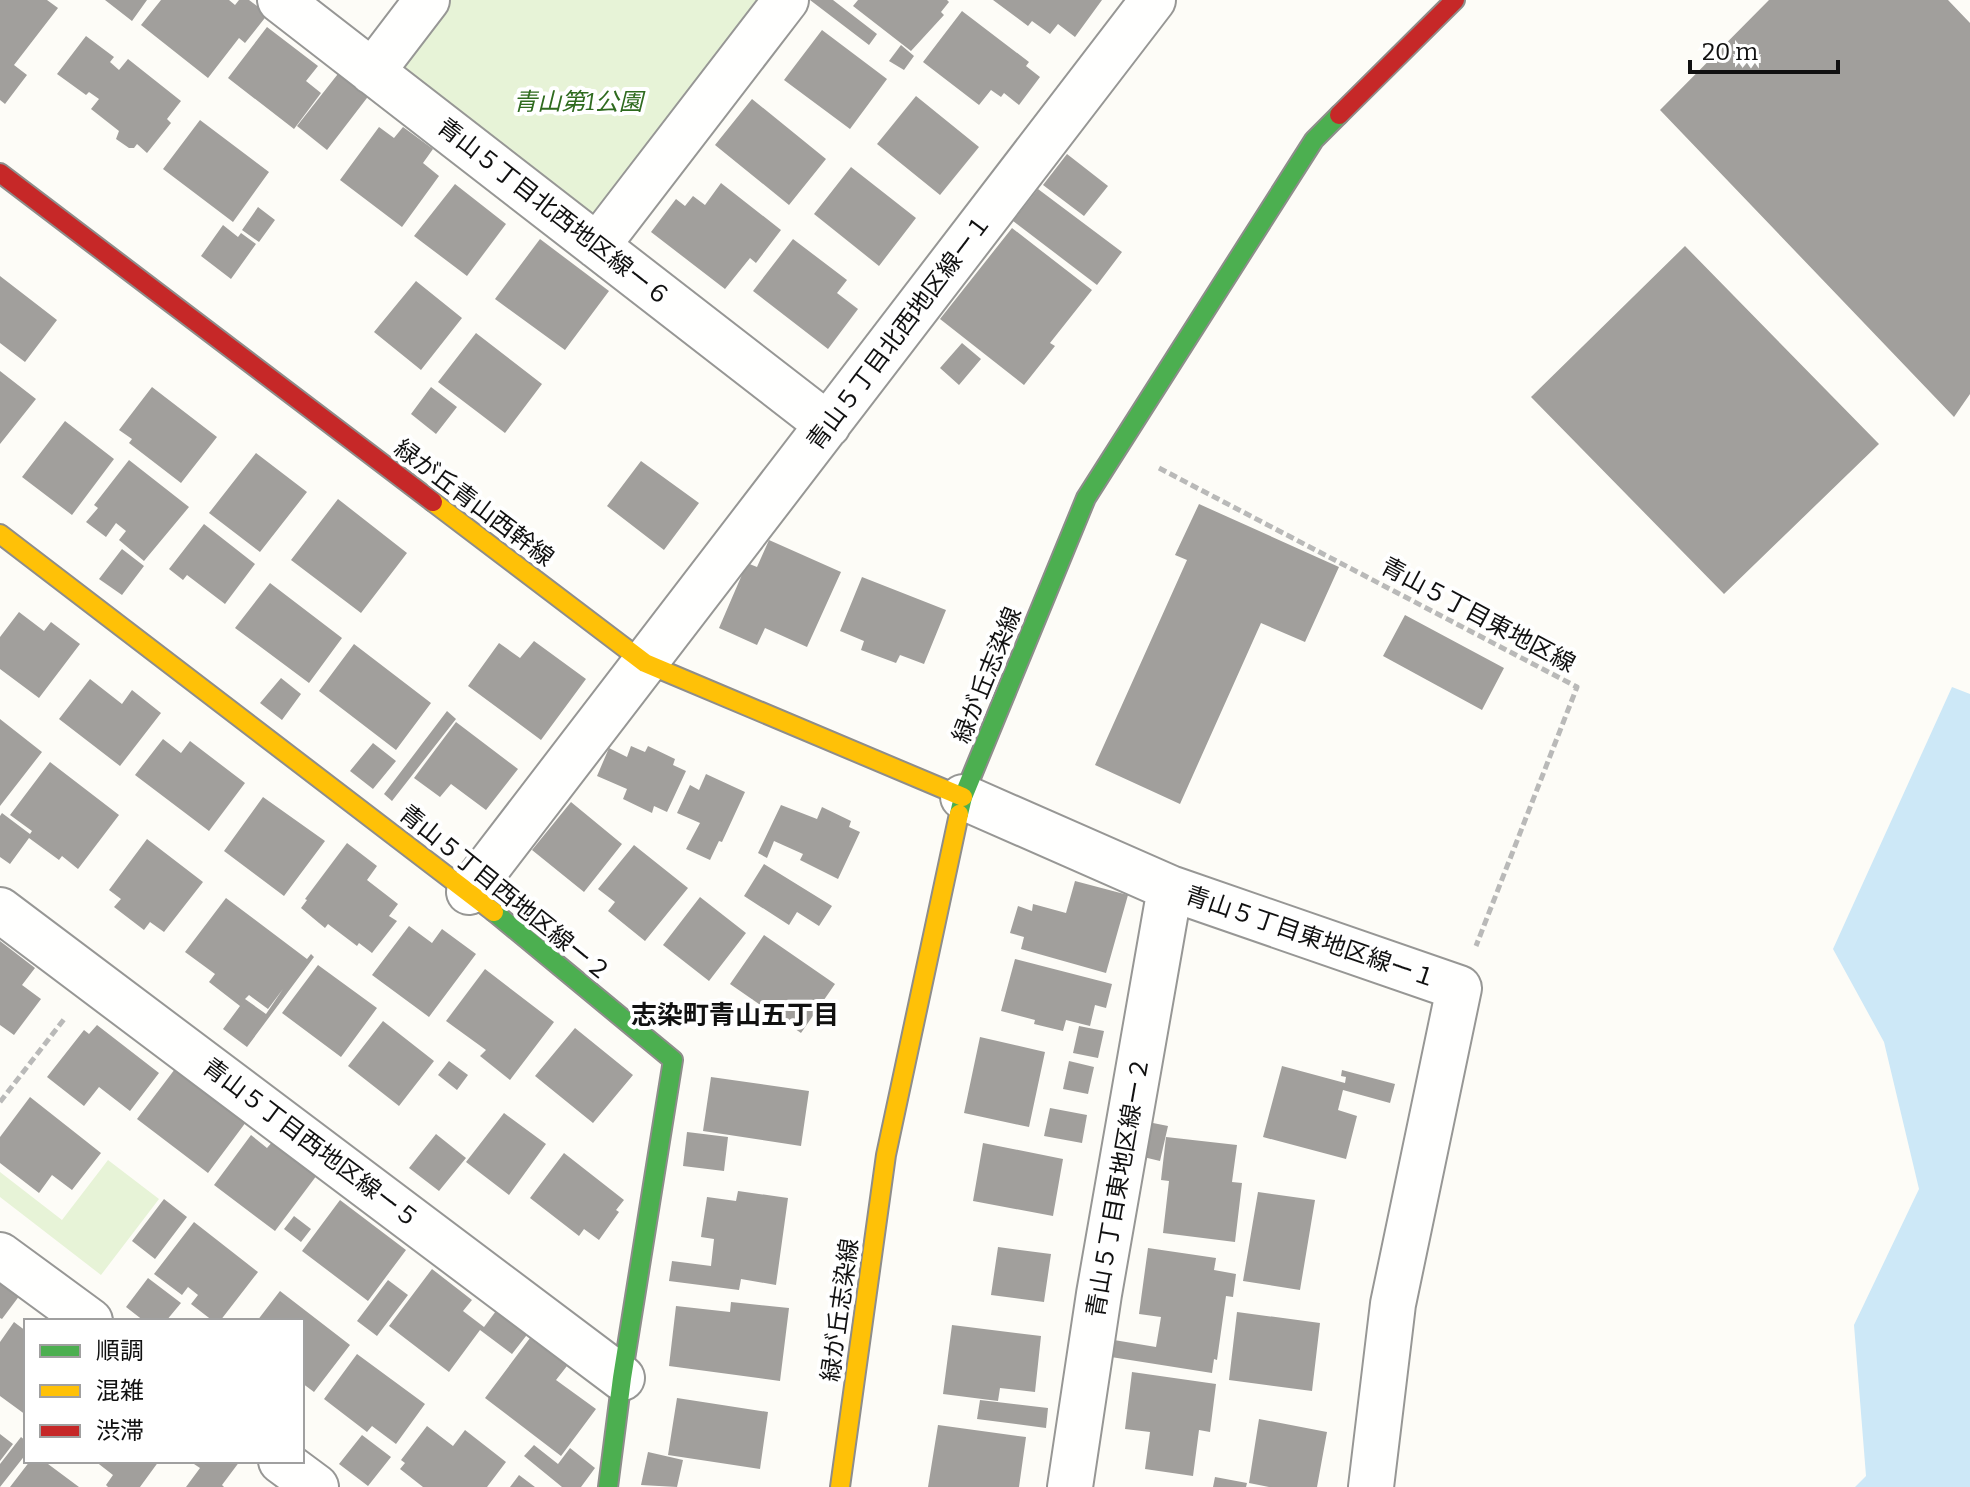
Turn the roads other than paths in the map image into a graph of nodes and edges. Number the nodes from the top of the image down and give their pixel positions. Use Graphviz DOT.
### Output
graph roads {
  1 [pos="280,0"];
  2 [pos="427,0"];
  3 [pos="786,0"];
  4 [pos="1153,0"];
  5 [pos="1455,0"];
  6 [pos="372,72"];
  7 [pos="0,173"];
  8 [pos="597,246"];
  9 [pos="828,425"];
  10 [pos="0,534"];
  11 [pos="645,663"];
  12 [pos="963,797"];
  13 [pos="1170,888"];
  14 [pos="469,892"];
  15 [pos="0,910"];
  16 [pos="0,1255"];
  17 [pos="87,1319"];
  18 [pos="622,1378"];
  19 [pos="284,1463"];
  20 [pos="316,1487"];
  21 [pos="608,1487"];
  22 [pos="840,1487"];
  23 [pos="1070,1487"];
  24 [pos="1371,1487"];
  1 -- 6 [label="street, 青山５丁目北西地区線ー６"];
  2 -- 6 [label="street"];
  3 -- 8 [label="street"];
  4 -- 9 [label="street, 青山５丁目北西地区線ー１"];
  5 -- 12 [label="street, 緑が丘志染線"];
  6 -- 8 [label="street, 青山５丁目北西地区線ー６"];
  7 -- 11 [label="street, 緑が丘青山西幹線"];
  8 -- 9 [label="street, 青山５丁目北西地区線ー６"];
  9 -- 11 [label="street, 青山５丁目北西地区線ー１"];
  10 -- 14 [label="street, 青山５丁目西地区線ー２"];
  11 -- 12 [label="street, 緑が丘青山西幹線"];
  11 -- 14 [label="street, 青山５丁目北西地区線ー１"];
  12 -- 13 [label="street, 青山５丁目東地区線ー１"];
  12 -- 22 [label="street, 緑が丘志染線"];
  13 -- 23 [label="street, 青山５丁目東地区線ー２"];
  13 -- 24 [label="street, 青山５丁目東地区線ー１"];
  14 -- 18 [label="street, 青山５丁目西地区線ー２"];
  15 -- 18 [label="street, 青山５丁目西地区線ー５"];
  16 -- 17 [label="street"];
  18 -- 21 [label="street, 青山５丁目西地区線ー２"];
  19 -- 20 [label="street"];
}
